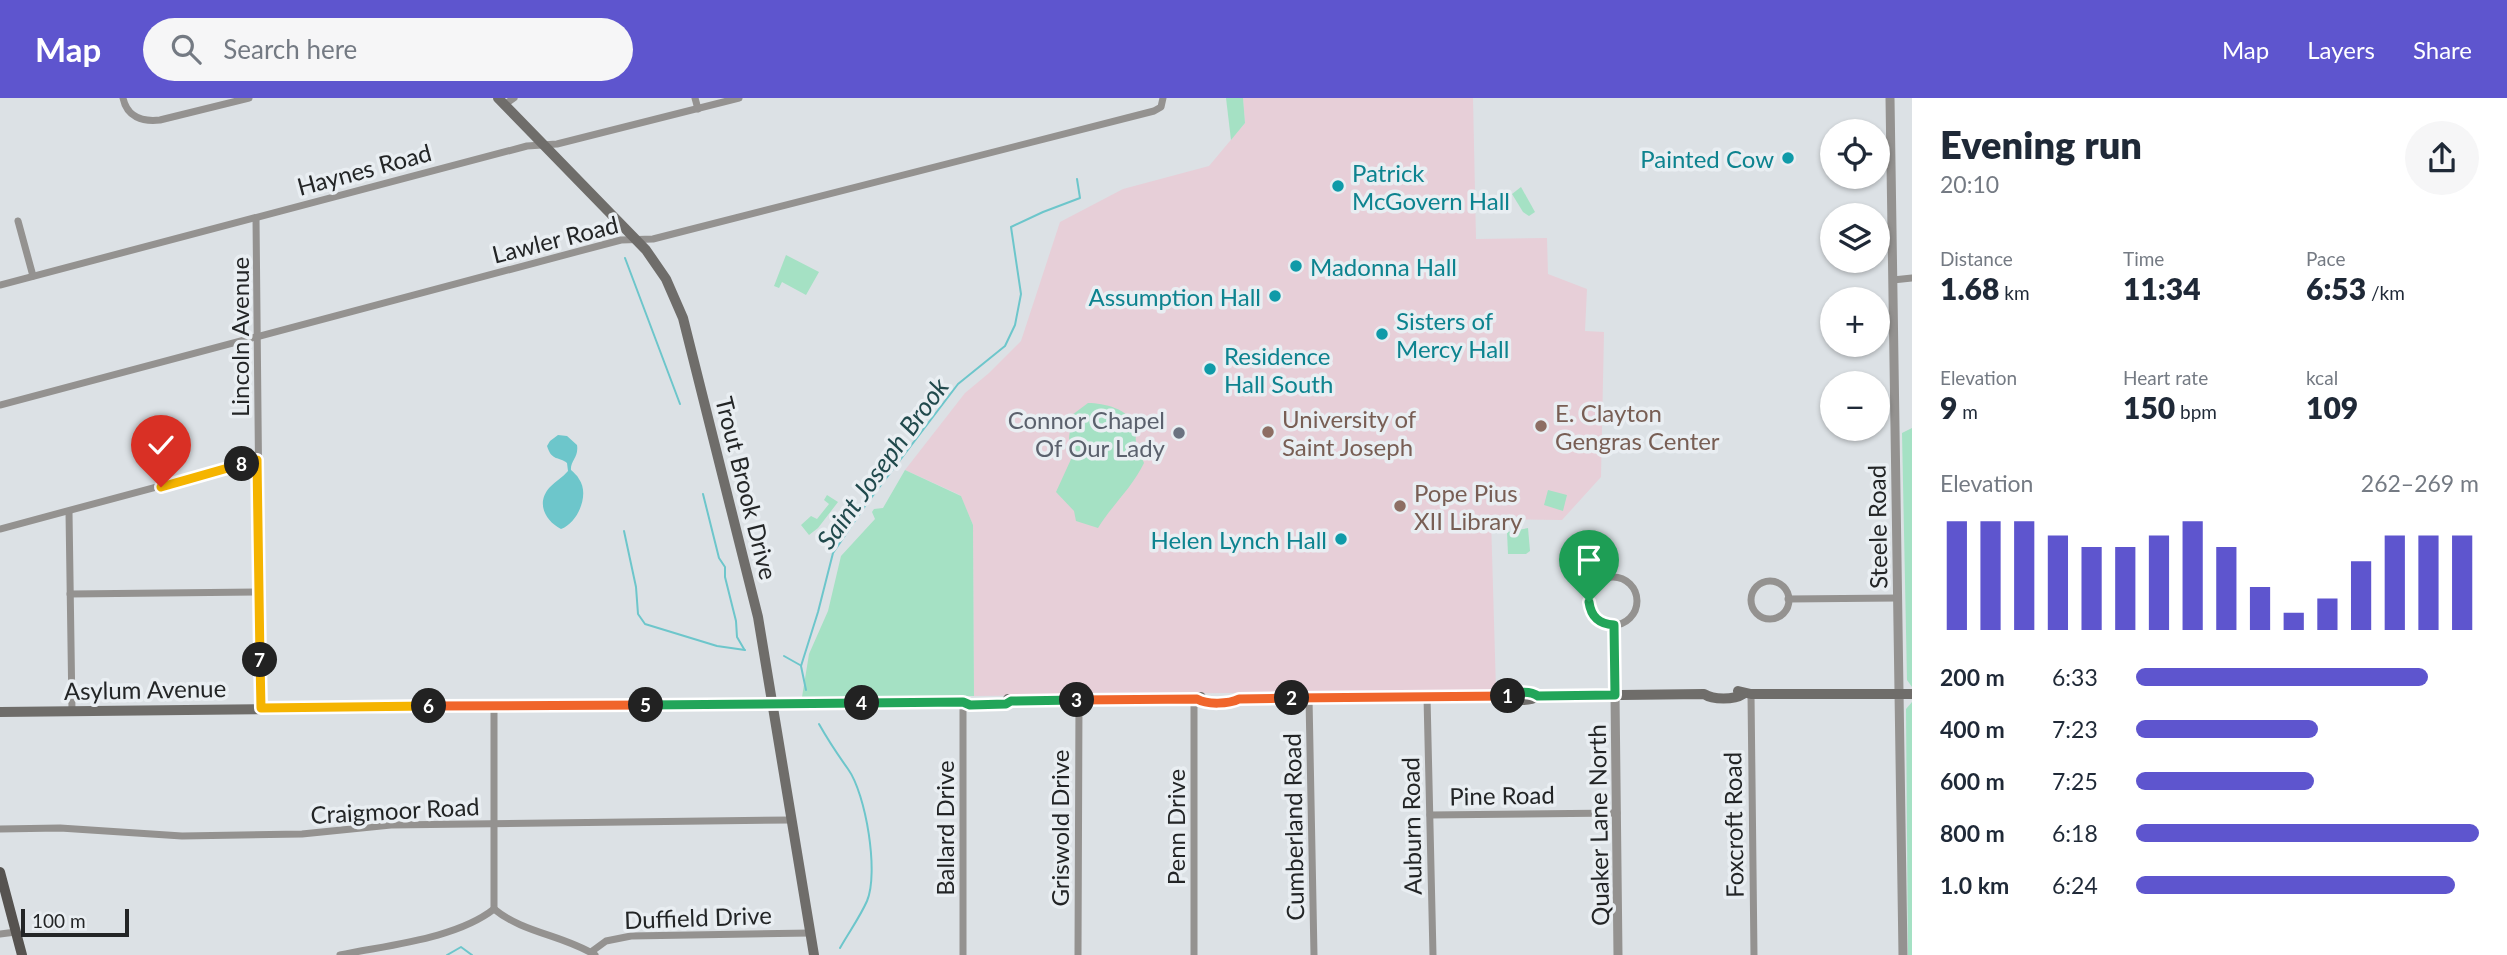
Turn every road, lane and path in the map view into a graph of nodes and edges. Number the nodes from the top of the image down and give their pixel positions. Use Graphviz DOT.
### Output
graph roads {
  1 [pos="122,98"];
  2 [pos="249,98"];
  3 [pos="514,98"];
  4 [pos="695,98"];
  5 [pos="739,98"];
  6 [pos="1163,98"];
  7 [pos="1890,98"];
  8 [pos="501,101"];
  9 [pos="698,109"];
  10 [pos="544,145"];
  11 [pos="256,218"];
  12 [pos="18,221"];
  13 [pos="636,239"];
  14 [pos="33,276"];
  15 [pos="1912,278"];
  16 [pos="1893,280"];
  17 [pos="0,285"];
  18 [pos="258,335"];
  19 [pos="0,405"];
  20 [pos="257,460"];
  21 [pos="69,512"];
  22 [pos="0,529"];
  23 [pos="258,592"];
  24 [pos="71,594"];
  25 [pos="1898,598"];
  26 [pos="1788,599"];
  27 [pos="1614,625"];
  28 [pos="1900,693"];
  29 [pos="1747,694"];
  30 [pos="1912,694"];
  31 [pos="1615,695"];
  32 [pos="1427,697"];
  33 [pos="1309,698"];
  34 [pos="1196,699"];
  35 [pos="1079,700"];
  36 [pos="963,702"];
  37 [pos="773,704"];
  38 [pos="494,706"];
  39 [pos="261,708"];
  40 [pos="72,711"];
  41 [pos="0,712"];
  42 [pos="1617,813"];
  43 [pos="1430,815"];
  44 [pos="791,820"];
  45 [pos="495,824"];
  46 [pos="0,829"];
  47 [pos="0,872"];
  48 [pos="494,909"];
  49 [pos="16,932"];
  50 [pos="811,933"];
  51 [pos="0,934"];
  52 [pos="593,954"];
  53 [pos="22,955"];
  54 [pos="340,955"];
  55 [pos="814,955"];
  56 [pos="963,955"];
  57 [pos="1078,955"];
  58 [pos="1194,955"];
  59 [pos="1314,955"];
  60 [pos="1433,955"];
  61 [pos="1618,955"];
  62 [pos="1754,955"];
  63 [pos="1903,955"];
  1 -- 2 [label="street"];
  3 -- 8 [label="street"];
  4 -- 9 [label="street"];
  5 -- 9 [label="street, Haynes Road"];
  6 -- 13 [label="street, Lawler Road"];
  7 -- 16 [label="street, Steele Road"];
  8 -- 10 [label="main road, Trout Brook Drive"];
  9 -- 10 [label="street, Haynes Road"];
  10 -- 11 [label="street, Haynes Road"];
  10 -- 13 [label="main road, Trout Brook Drive"];
  11 -- 14 [label="street, Haynes Road"];
  11 -- 18 [label="street, Lincoln Avenue"];
  12 -- 14 [label="street"];
  13 -- 18 [label="street, Lawler Road"];
  13 -- 37 [label="main road, Trout Brook Drive"];
  14 -- 17 [label="street, Haynes Road"];
  15 -- 16 [label="street"];
  16 -- 25 [label="street, Steele Road"];
  18 -- 19 [label="street, Lawler Road"];
  18 -- 20 [label="street, Lincoln Avenue"];
  20 -- 21 [label="street"];
  20 -- 23 [label="street, Lincoln Avenue"];
  21 -- 22 [label="street"];
  21 -- 24 [label="street"];
  23 -- 24 [label="street"];
  23 -- 39 [label="street, Lincoln Avenue"];
  24 -- 40 [label="street"];
  25 -- 26 [label="street"];
  25 -- 28 [label="street, Steele Road"];
  26 -- 26 [label="street"];
  27 -- 27 [label="street"];
  27 -- 31 [label="street"];
  28 -- 29 [label="main road, Asylum Avenue"];
  28 -- 30 [label="main road, Asylum Avenue"];
  28 -- 63 [label="street, Steele Road"];
  29 -- 31 [label="main road, Asylum Avenue"];
  29 -- 62 [label="street, Foxcroft Road"];
  31 -- 32 [label="main road, Asylum Avenue"];
  31 -- 42 [label="street, Quaker Lane North"];
  32 -- 33 [label="main road, Asylum Avenue"];
  32 -- 43 [label="street, Auburn Road"];
  33 -- 34 [label="main road, Asylum Avenue"];
  33 -- 59 [label="street, Cumberland Road"];
  34 -- 35 [label="main road, Asylum Avenue"];
  34 -- 58 [label="street, Penn Drive"];
  35 -- 36 [label="main road, Asylum Avenue"];
  35 -- 57 [label="street, Griswold Drive"];
  36 -- 37 [label="main road, Asylum Avenue"];
  36 -- 56 [label="street, Ballard Drive"];
  37 -- 38 [label="main road, Asylum Avenue"];
  37 -- 44 [label="main road, Trout Brook Drive"];
  38 -- 39 [label="main road, Asylum Avenue"];
  38 -- 45 [label="street"];
  39 -- 40 [label="main road, Asylum Avenue"];
  40 -- 41 [label="main road, Asylum Avenue"];
  42 -- 43 [label="street, Pine Road"];
  42 -- 61 [label="street, Quaker Lane North"];
  43 -- 60 [label="street, Auburn Road"];
  44 -- 45 [label="street, Craigmoor Road"];
  44 -- 50 [label="main road, Trout Brook Drive"];
  45 -- 46 [label="street, Craigmoor Road"];
  45 -- 48 [label="street"];
  47 -- 49 [label="main road"];
  48 -- 52 [label="street"];
  48 -- 54 [label="street"];
  49 -- 51 [label="street"];
  49 -- 53 [label="main road"];
  50 -- 52 [label="street, Duffield Drive"];
  50 -- 55 [label="main road, Trout Brook Drive"];
}
